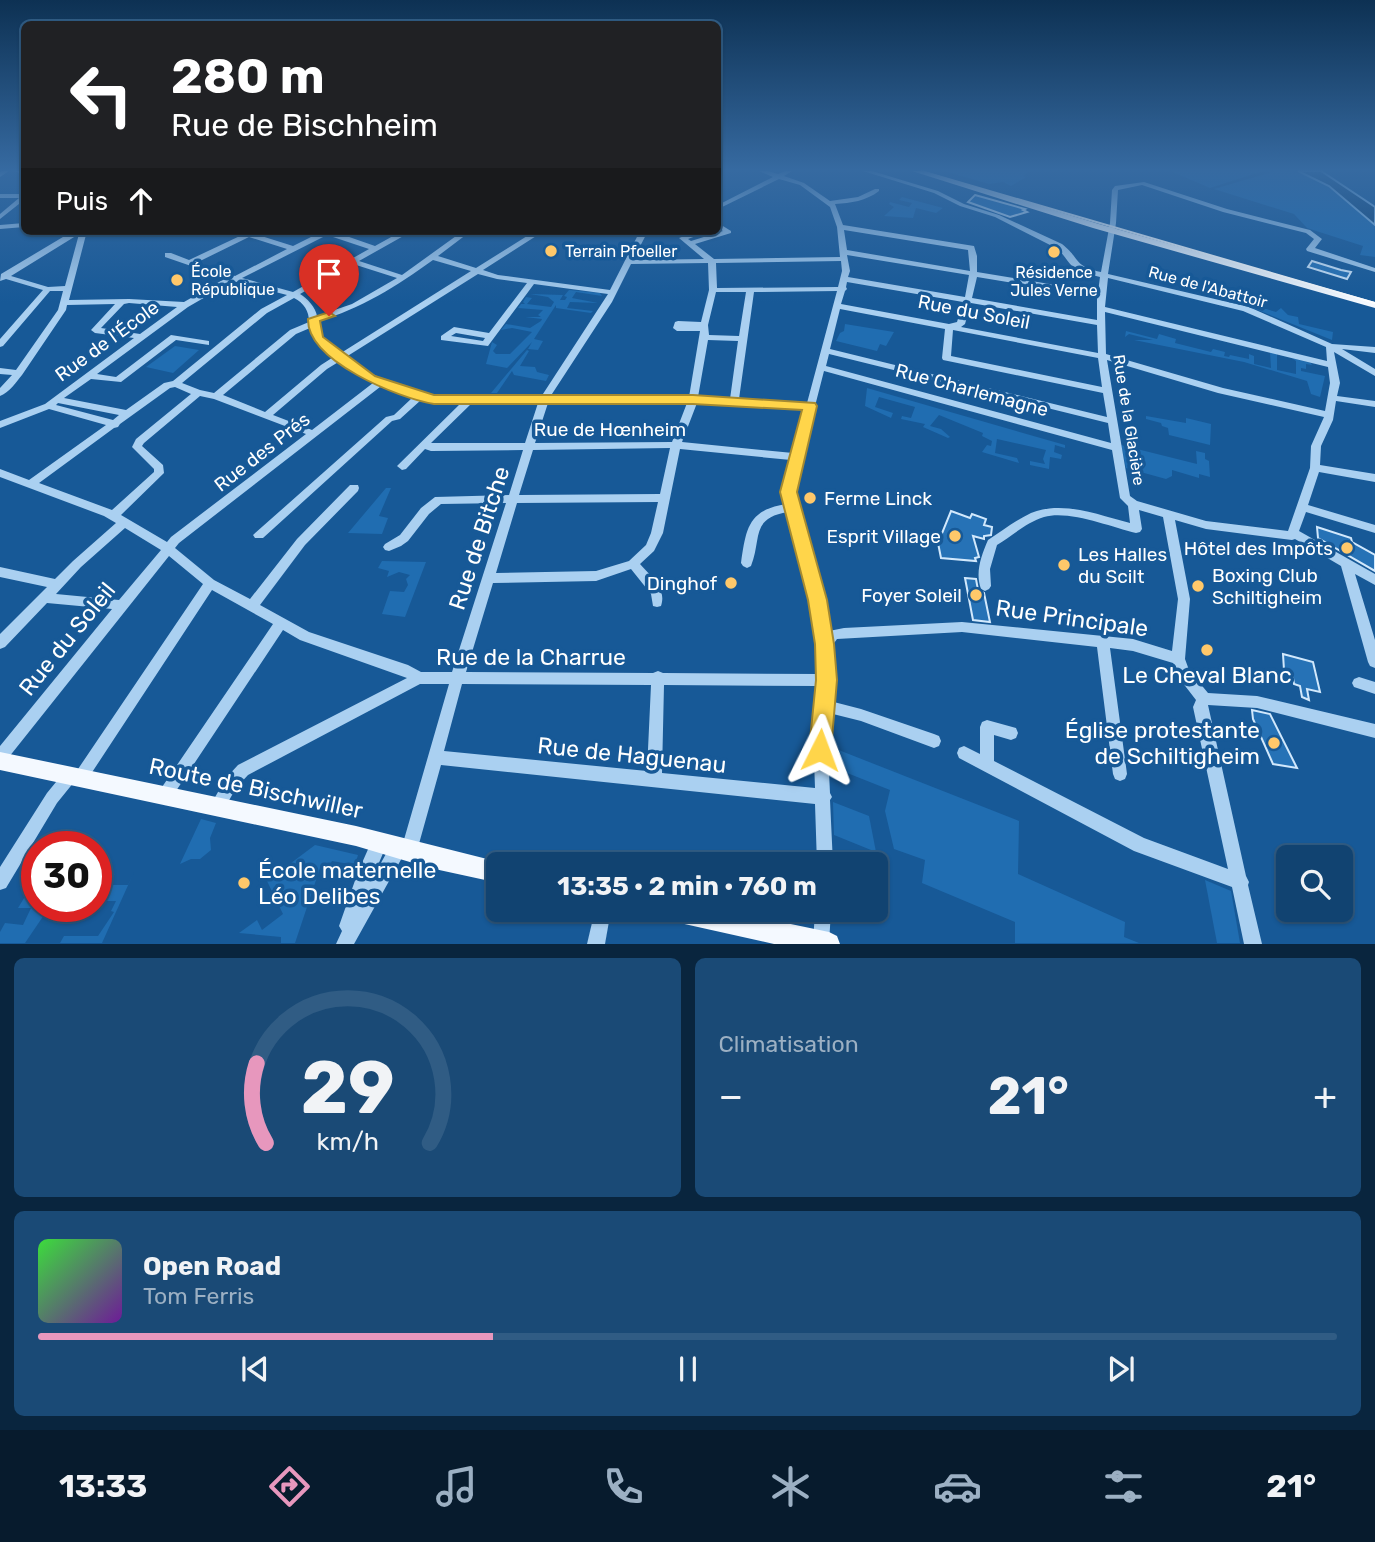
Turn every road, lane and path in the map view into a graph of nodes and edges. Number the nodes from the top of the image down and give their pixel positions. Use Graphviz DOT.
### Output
graph roads {
  1 [pos="837,215"];
  2 [pos="994,215"];
  3 [pos="1070,215"];
  4 [pos="1074,215"];
  5 [pos="1113,215"];
  6 [pos="1242,215"];
  7 [pos="21,225"];
  8 [pos="0,227"];
  9 [pos="840,227"];
  10 [pos="1112,227"];
  11 [pos="73,235"];
  12 [pos="79,235"];
  13 [pos="249,235"];
  14 [pos="258,235"];
  15 [pos="321,235"];
  16 [pos="336,235"];
  17 [pos="399,235"];
  18 [pos="462,235"];
  19 [pos="534,235"];
  20 [pos="642,235"];
  21 [pos="692,235"];
  22 [pos="719,235"];
  23 [pos="691,243"];
  24 [pos="374,248"];
  25 [pos="294,249"];
  26 [pos="168,255"];
  27 [pos="844,256"];
  28 [pos="432,257"];
  29 [pos="351,261"];
  30 [pos="712,261"];
  31 [pos="629,262"];
  32 [pos="189,263"];
  33 [pos="1375,270"];
  34 [pos="477,271"];
  35 [pos="972,273"];
  36 [pos="1105,275"];
  37 [pos="2,277"];
  38 [pos="401,277"];
  39 [pos="234,278"];
  40 [pos="846,279"];
  41 [pos="532,282"];
  42 [pos="69,288"];
  43 [pos="48,289"];
  44 [pos="843,289"];
  45 [pos="713,290"];
  46 [pos="750,290"];
  47 [pos="611,292"];
  48 [pos="293,294"];
  49 [pos="1101,295"];
  50 [pos="1375,297"];
  51 [pos="967,300"];
  52 [pos="122,301"];
  53 [pos="66,303"];
  54 [pos="185,305"];
  55 [pos="1375,305"];
  56 [pos="839,306"];
  57 [pos="1101,308"];
  58 [pos="314,321"];
  59 [pos="1101,323"];
  60 [pos="948,327"];
  61 [pos="153,329"];
  62 [pos="704,330"];
  63 [pos="4,333"];
  64 [pos="491,336"];
  65 [pos="142,337"];
  66 [pos="174,337"];
  67 [pos="743,339"];
  68 [pos="206,343"];
  69 [pos="0,344"];
  70 [pos="1332,347"];
  71 [pos="825,350"];
  72 [pos="1375,350"];
  73 [pos="1102,356"];
  74 [pos="342,357"];
  75 [pos="1332,365"];
  76 [pos="820,367"];
  77 [pos="0,371"];
  78 [pos="19,373"];
  79 [pos="1375,373"];
  80 [pos="90,376"];
  81 [pos="379,383"];
  82 [pos="173,384"];
  83 [pos="1105,390"];
  84 [pos="0,393"];
  85 [pos="198,393"];
  86 [pos="216,396"];
  87 [pos="419,397"];
  88 [pos="1333,398"];
  89 [pos="544,399"];
  90 [pos="471,400"];
  91 [pos="693,400"];
  92 [pos="734,401"];
  93 [pos="52,403"];
  94 [pos="1375,404"];
  95 [pos="810,406"];
  96 [pos="129,414"];
  97 [pos="267,415"];
  98 [pos="1329,415"];
  99 [pos="1111,421"];
  100 [pos="0,425"];
  101 [pos="115,425"];
  102 [pos="314,434"];
  103 [pos="425,444"];
  104 [pos="676,445"];
  105 [pos="530,446"];
  106 [pos="1115,447"];
  107 [pos="796,457"];
  108 [pos="402,466"];
  109 [pos="1315,468"];
  110 [pos="0,473"];
  111 [pos="1375,478"];
  112 [pos="31,484"];
  113 [pos="354,488"];
  114 [pos="664,498"];
  115 [pos="514,499"];
  116 [pos="1133,504"];
  117 [pos="1303,507"];
  118 [pos="792,508"];
  119 [pos="1172,513"];
  120 [pos="119,519"];
  121 [pos="1375,529"];
  122 [pos="1294,533"];
  123 [pos="259,535"];
  124 [pos="389,547"];
  125 [pos="167,549"];
  126 [pos="747,563"];
  127 [pos="633,564"];
  128 [pos="1346,564"];
  129 [pos="0,572"];
  130 [pos="488,578"];
  131 [pos="1375,580"];
  132 [pos="210,583"];
  133 [pos="58,584"];
  134 [pos="985,586"];
  135 [pos="45,598"];
  136 [pos="657,602"];
  137 [pos="121,605"];
  138 [pos="251,607"];
  139 [pos="281,622"];
  140 [pos="6,628"];
  141 [pos="1103,641"];
  142 [pos="0,643"];
  143 [pos="825,644"];
  144 [pos="1178,659"];
  145 [pos="1375,662"];
  146 [pos="658,677"];
  147 [pos="419,678"];
  148 [pos="457,679"];
  149 [pos="826,680"];
  150 [pos="1359,683"];
  151 [pos="1375,688"];
  152 [pos="1204,699"];
  153 [pos="824,705"];
  154 [pos="1375,731"];
  155 [pos="1011,733"];
  156 [pos="934,741"];
  157 [pos="964,753"];
  158 [pos="435,757"];
  159 [pos="0,759"];
  160 [pos="987,764"];
  161 [pos="1120,774"];
  162 [pos="75,777"];
  163 [pos="654,780"];
  164 [pos="164,795"];
  165 [pos="824,797"];
  166 [pos="218,806"];
  167 [pos="395,848"];
  168 [pos="825,852"];
  169 [pos="486,869"];
  170 [pos="0,882"];
  171 [pos="1241,882"];
  172 [pos="600,922"];
  173 [pos="724,922"];
  174 [pos="824,922"];
  175 [pos="825,942"];
  176 [pos="343,943"];
  177 [pos="596,943"];
  178 [pos="1253,943"];
  1 -- 9 [label="street"];
  2 -- 36 [label="street, Rue de l'Abattoir"];
  3 -- 10 [label="main road"];
  4 -- 10 [label="main road"];
  5 -- 10 [label="street, Rue de la Glacière"];
  6 -- 33 [label="street, Rue de la Glacière"];
  7 -- 8 [label="street"];
  9 -- 27 [label="street"];
  9 -- 35 [label="street"];
  10 -- 36 [label="street, Rue de la Glacière"];
  10 -- 50 [label="main road"];
  10 -- 55 [label="main road"];
  11 -- 37 [label="street"];
  12 -- 42 [label="street"];
  13 -- 32 [label="street"];
  14 -- 25 [label="street"];
  15 -- 25 [label="street, Rue de l'École"];
  16 -- 24 [label="street"];
  17 -- 24 [label="street"];
  18 -- 28 [label="street"];
  19 -- 34 [label="street"];
  20 -- 31 [label="street, Rue de Bitche"];
  21 -- 23 [label="street"];
  22 -- 23 [label="street"];
  23 -- 30 [label="street"];
  24 -- 29 [label="street"];
  25 -- 39 [label="street, Rue de l'École"];
  26 -- 32 [label="street"];
  27 -- 30 [label="street"];
  27 -- 35 [label="street"];
  27 -- 40 [label="street"];
  28 -- 34 [label="street"];
  28 -- 38 [label="street"];
  29 -- 38 [label="street"];
  29 -- 48 [label="street"];
  30 -- 31 [label="street"];
  30 -- 45 [label="street"];
  31 -- 47 [label="street, Rue de Bitche"];
  32 -- 39 [label="street"];
  34 -- 41 [label="street"];
  34 -- 74 [label="street"];
  35 -- 49 [label="street"];
  35 -- 51 [label="street"];
  36 -- 49 [label="street, Rue de la Glacière"];
  36 -- 70 [label="street, Rue de l'Abattoir"];
  37 -- 43 [label="street"];
  38 -- 58 [label="street"];
  39 -- 48 [label="street"];
  39 -- 54 [label="street, Rue de l'École"];
  40 -- 44 [label="street"];
  40 -- 51 [label="street"];
  41 -- 47 [label="street"];
  41 -- 64 [label="street"];
  42 -- 43 [label="street"];
  42 -- 53 [label="street"];
  43 -- 63 [label="street"];
  44 -- 46 [label="street"];
  44 -- 56 [label="street"];
  45 -- 46 [label="street"];
  45 -- 62 [label="street"];
  46 -- 67 [label="street"];
  47 -- 89 [label="street, Rue de Bitche"];
  48 -- 58 [label="street"];
  48 -- 82 [label="street"];
  49 -- 57 [label="street, Rue de la Glacière"];
  51 -- 59 [label="street"];
  51 -- 60 [label="street"];
  52 -- 53 [label="street"];
  52 -- 54 [label="street"];
  52 -- 65 [label="street"];
  53 -- 78 [label="street"];
  54 -- 61 [label="street, Rue de l'École"];
  56 -- 60 [label="street, Rue du Soleil"];
  56 -- 71 [label="street"];
  57 -- 59 [label="street, Rue de la Glacière"];
  57 -- 75 [label="street"];
  58 -- 74 [label="street"];
  58 -- 86 [label="street"];
  59 -- 73 [label="street, Rue de la Glacière"];
  60 -- 73 [label="street, Rue du Soleil"];
  60 -- 83 [label="street"];
  61 -- 65 [label="street, Rue de l'École"];
  61 -- 66 [label="street"];
  62 -- 67 [label="street"];
  62 -- 91 [label="street"];
  63 -- 69 [label="street"];
  65 -- 80 [label="street, Rue de l'École"];
  66 -- 68 [label="street"];
  66 -- 80 [label="street"];
  67 -- 92 [label="street"];
  70 -- 72 [label="street"];
  70 -- 75 [label="street"];
  70 -- 79 [label="street, Rue de l'Abattoir"];
  71 -- 76 [label="street"];
  71 -- 99 [label="street"];
  73 -- 83 [label="street, Rue de la Glacière"];
  73 -- 98 [label="street, Rue du Soleil"];
  74 -- 81 [label="street"];
  74 -- 97 [label="street"];
  75 -- 88 [label="street"];
  76 -- 95 [label="street"];
  76 -- 106 [label="street, Rue Charlemagne"];
  77 -- 78 [label="street"];
  78 -- 84 [label="street"];
  80 -- 93 [label="street, Rue de l'École"];
  81 -- 87 [label="street"];
  81 -- 102 [label="street, Rue des Prés"];
  82 -- 85 [label="street"];
  82 -- 96 [label="street"];
  83 -- 99 [label="street, Rue de la Glacière"];
  85 -- 86 [label="street"];
  85 -- 120 [label="street"];
  86 -- 97 [label="street"];
  87 -- 90 [label="street"];
  87 -- 123 [label="street"];
  88 -- 94 [label="street"];
  88 -- 98 [label="street"];
  89 -- 90 [label="street"];
  89 -- 91 [label="street"];
  89 -- 105 [label="street, Rue de Bitche"];
  90 -- 103 [label="street"];
  91 -- 92 [label="street"];
  91 -- 104 [label="street"];
  92 -- 95 [label="street"];
  93 -- 96 [label="street"];
  93 -- 100 [label="street, Rue de l'École"];
  93 -- 101 [label="street"];
  95 -- 107 [label="street"];
  96 -- 101 [label="street"];
  97 -- 102 [label="street"];
  98 -- 109 [label="street"];
  99 -- 106 [label="street, Rue de la Glacière"];
  101 -- 112 [label="street"];
  102 -- 125 [label="street, Rue des Prés"];
  103 -- 105 [label="street, Rue de Hœnheim"];
  103 -- 108 [label="street"];
  104 -- 105 [label="street, Rue de Hœnheim"];
  104 -- 107 [label="street, Rue de Hœnheim"];
  104 -- 114 [label="street"];
  105 -- 115 [label="street, Rue de Bitche"];
  106 -- 116 [label="street, Rue de la Glacière"];
  107 -- 118 [label="street"];
  109 -- 111 [label="street"];
  109 -- 117 [label="street"];
  110 -- 112 [label="street, Rue de la Charrue"];
  112 -- 120 [label="street, Rue de la Charrue"];
  113 -- 138 [label="street"];
  114 -- 115 [label="street"];
  114 -- 127 [label="street"];
  115 -- 124 [label="street"];
  115 -- 130 [label="street, Rue de Bitche"];
  116 -- 119 [label="street"];
  116 -- 134 [label="street, Rue de la Glacière"];
  117 -- 121 [label="street"];
  117 -- 122 [label="street"];
  118 -- 126 [label="street"];
  118 -- 143 [label="street"];
  119 -- 122 [label="street"];
  119 -- 144 [label="street"];
  120 -- 125 [label="street, Rue de la Charrue"];
  120 -- 133 [label="street"];
  122 -- 128 [label="street"];
  125 -- 132 [label="street, Rue de la Charrue"];
  125 -- 137 [label="street, Rue du Soleil"];
  127 -- 130 [label="street"];
  127 -- 136 [label="street"];
  128 -- 131 [label="street"];
  128 -- 145 [label="street"];
  129 -- 133 [label="street"];
  130 -- 148 [label="street, Rue de Bitche"];
  132 -- 138 [label="street, Rue de la Charrue"];
  132 -- 162 [label="street"];
  133 -- 135 [label="street"];
  135 -- 137 [label="street"];
  135 -- 140 [label="street"];
  137 -- 159 [label="street, Rue du Soleil"];
  138 -- 139 [label="street, Rue de la Charrue"];
  139 -- 147 [label="street, Rue de la Charrue"];
  139 -- 164 [label="street"];
  140 -- 142 [label="street"];
  141 -- 143 [label="street, Rue Principale"];
  141 -- 144 [label="street, Rue Principale"];
  141 -- 161 [label="street"];
  143 -- 149 [label="street"];
  144 -- 152 [label="street"];
  146 -- 148 [label="street, Rue de la Charrue"];
  146 -- 149 [label="street, Rue de la Charrue"];
  146 -- 163 [label="street"];
  147 -- 148 [label="street, Rue de la Charrue"];
  147 -- 166 [label="street"];
  148 -- 158 [label="street, Rue de Bitche"];
  149 -- 153 [label="street"];
  150 -- 151 [label="street"];
  152 -- 154 [label="street"];
  152 -- 171 [label="street"];
  153 -- 156 [label="street"];
  153 -- 165 [label="street"];
  155 -- 160 [label="street"];
  157 -- 160 [label="street"];
  158 -- 163 [label="street, Rue de Haguenau"];
  158 -- 167 [label="street, Rue de Bitche"];
  159 -- 162 [label="main road, Route de Bischwiller"];
  160 -- 171 [label="street"];
  162 -- 164 [label="main road, Route de Bischwiller"];
  162 -- 170 [label="street"];
  163 -- 165 [label="street, Rue de Haguenau"];
  164 -- 166 [label="main road, Route de Bischwiller"];
  165 -- 168 [label="street"];
  166 -- 167 [label="main road, Route de Bischwiller"];
  167 -- 169 [label="main road, Route de Bischwiller"];
  167 -- 176 [label="street, Rue de Bitche"];
  171 -- 178 [label="street"];
  172 -- 177 [label="street"];
  173 -- 175 [label="main road"];
  174 -- 175 [label="street"];
}
